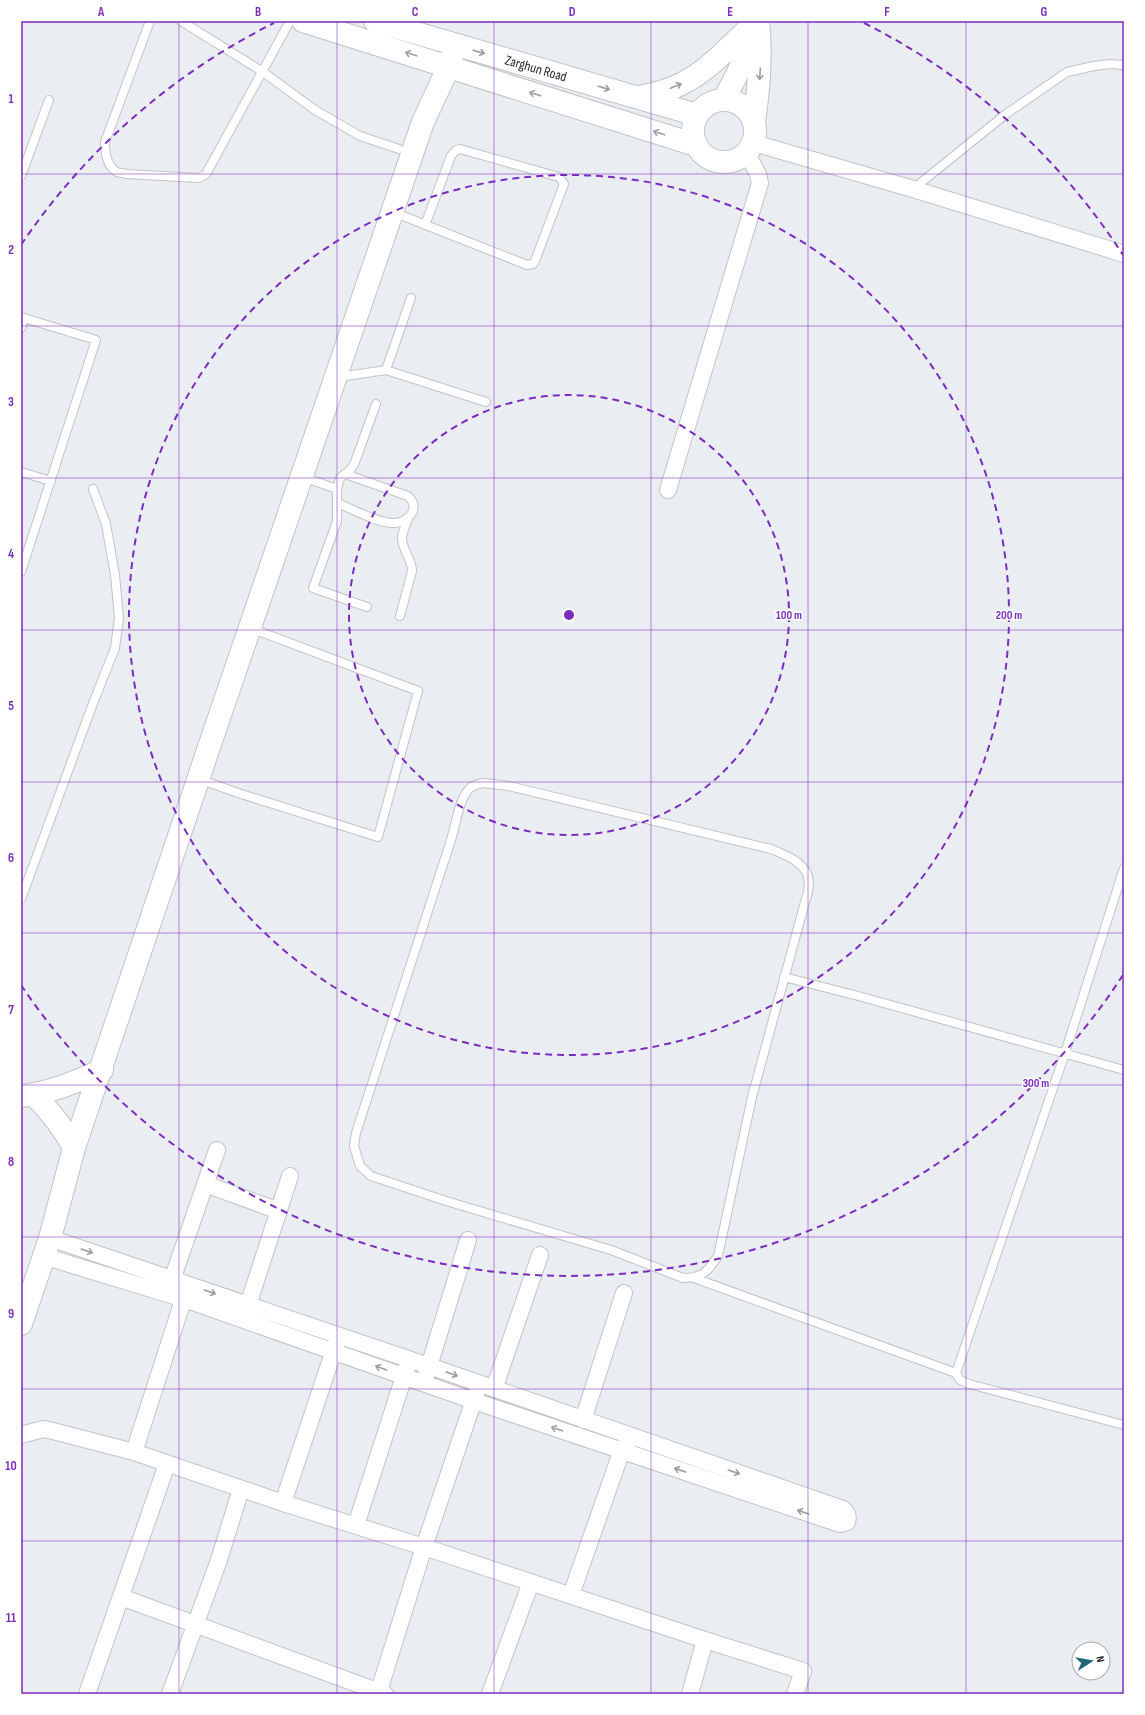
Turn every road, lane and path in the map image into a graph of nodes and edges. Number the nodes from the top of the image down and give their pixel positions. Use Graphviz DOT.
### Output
graph roads {
  1 [pos="150,21"];
  2 [pos="181,21"];
  3 [pos="290,21"];
  4 [pos="303,21"];
  5 [pos="375,21"];
  6 [pos="755,22"];
  7 [pos="452,56"];
  8 [pos="1124,65"];
  9 [pos="262,72"];
  10 [pos="639,98"];
  11 [pos="49,100"];
  12 [pos="723,100"];
  13 [pos="698,115"];
  14 [pos="752,140"];
  15 [pos="696,145"];
  16 [pos="398,149"];
  17 [pos="21,176"];
  18 [pos="913,189"];
  19 [pos="393,212"];
  20 [pos="425,225"];
  21 [pos="1124,254"];
  22 [pos="411,298"];
  23 [pos="21,328"];
  24 [pos="386,370"];
  25 [pos="336,378"];
  26 [pos="486,402"];
  27 [pos="376,404"];
  28 [pos="21,472"];
  29 [pos="345,474"];
  30 [pos="302,477"];
  31 [pos="51,481"];
  32 [pos="93,489"];
  33 [pos="337,489"];
  34 [pos="668,490"];
  35 [pos="337,503"];
  36 [pos="408,519"];
  37 [pos="21,572"];
  38 [pos="367,607"];
  39 [pos="400,616"];
  40 [pos="250,628"];
  41 [pos="198,779"];
  42 [pos="1124,868"];
  43 [pos="21,899"];
  44 [pos="784,977"];
  45 [pos="1065,1053"];
  46 [pos="102,1070"];
  47 [pos="1124,1070"];
  48 [pos="27,1096"];
  49 [pos="74,1148"];
  50 [pos="217,1150"];
  51 [pos="290,1176"];
  52 [pos="206,1184"];
  53 [pos="279,1211"];
  54 [pos="468,1240"];
  55 [pos="46,1247"];
  56 [pos="540,1255"];
  57 [pos="694,1278"];
  58 [pos="172,1280"];
  59 [pos="186,1292"];
  60 [pos="624,1292"];
  61 [pos="248,1305"];
  62 [pos="21,1324"];
  63 [pos="339,1336"];
  64 [pos="334,1351"];
  65 [pos="409,1359"];
  66 [pos="429,1366"];
  67 [pos="956,1373"];
  68 [pos="404,1376"];
  69 [pos="424,1384"];
  70 [pos="486,1386"];
  71 [pos="474,1401"];
  72 [pos="584,1420"];
  73 [pos="1124,1425"];
  74 [pos="21,1435"];
  75 [pos="631,1436"];
  76 [pos="622,1450"];
  77 [pos="134,1452"];
  78 [pos="167,1464"];
  79 [pos="240,1489"];
  80 [pos="283,1503"];
  81 [pos="356,1525"];
  82 [pos="424,1547"];
  83 [pos="531,1582"];
  84 [pos="571,1595"];
  85 [pos="121,1597"];
  86 [pos="196,1625"];
  87 [pos="705,1640"];
  88 [pos="381,1693"];
  89 [pos="88,1694"];
  90 [pos="170,1694"];
  91 [pos="490,1694"];
  92 [pos="690,1694"];
  93 [pos="795,1694"];
  1 -- 9 [label="lane"];
  2 -- 9 [label="lane"];
  3 -- 9 [label="lane"];
  7 -- 4 [label="street, one-way"];
  5 -- 7 [label="street, Zarghun Road"];
  10 -- 6 [label="street, one-way"];
  6 -- 12 [label="street"];
  6 -- 14 [label="street, one-way"];
  7 -- 10 [label="street, Zarghun Road, one-way"];
  15 -- 7 [label="street, one-way"];
  7 -- 19 [label="street"];
  8 -- 18 [label="lane"];
  9 -- 16 [label="lane"];
  10 -- 13 [label="street, Zarghun Road"];
  11 -- 17 [label="lane"];
  12 -- 13 [label="street"];
  12 -- 14 [label="street"];
  13 -- 15 [label="street"];
  14 -- 15 [label="street"];
  14 -- 18 [label="street"];
  14 -- 34 [label="street"];
  18 -- 21 [label="street"];
  19 -- 20 [label="lane"];
  19 -- 25 [label="street"];
  20 -- 20 [label="lane"];
  22 -- 24 [label="lane"];
  23 -- 31 [label="lane"];
  24 -- 25 [label="lane"];
  24 -- 26 [label="lane"];
  25 -- 30 [label="street"];
  27 -- 29 [label="lane"];
  28 -- 31 [label="lane"];
  29 -- 33 [label="lane"];
  29 -- 36 [label="lane"];
  30 -- 33 [label="lane"];
  30 -- 40 [label="street"];
  31 -- 37 [label="lane"];
  32 -- 43 [label="lane"];
  33 -- 35 [label="lane"];
  35 -- 36 [label="lane"];
  35 -- 38 [label="lane"];
  36 -- 39 [label="lane"];
  40 -- 41 [label="street"];
  40 -- 41 [label="lane"];
  41 -- 46 [label="street"];
  42 -- 45 [label="lane"];
  44 -- 45 [label="lane"];
  44 -- 57 [label="lane"];
  44 -- 57 [label="lane"];
  45 -- 47 [label="lane"];
  45 -- 67 [label="lane"];
  46 -- 48 [label="street"];
  46 -- 49 [label="street"];
  48 -- 49 [label="street"];
  49 -- 55 [label="street"];
  50 -- 52 [label="street"];
  51 -- 53 [label="street"];
  52 -- 53 [label="street"];
  52 -- 58 [label="street"];
  53 -- 61 [label="street"];
  54 -- 66 [label="street"];
  55 -- 58 [label="street, one-way"];
  55 -- 59 [label="street"];
  55 -- 62 [label="street"];
  56 -- 70 [label="street"];
  57 -- 67 [label="lane"];
  58 -- 59 [label="street"];
  59 -- 61 [label="street, one-way"];
  59 -- 64 [label="street"];
  59 -- 77 [label="street"];
  60 -- 72 [label="street"];
  61 -- 63 [label="street"];
  63 -- 64 [label="street"];
  63 -- 65 [label="street"];
  68 -- 64 [label="street, one-way"];
  64 -- 80 [label="street"];
  65 -- 66 [label="street"];
  65 -- 68 [label="street"];
  66 -- 69 [label="street"];
  66 -- 70 [label="street, one-way"];
  67 -- 73 [label="lane"];
  68 -- 69 [label="street"];
  68 -- 81 [label="street"];
  69 -- 71 [label="street"];
  70 -- 71 [label="street"];
  70 -- 72 [label="street"];
  76 -- 71 [label="street, one-way"];
  71 -- 82 [label="street"];
  72 -- 75 [label="street"];
  74 -- 77 [label="street"];
  75 -- 76 [label="street"];
  75 -- 76 [label="street, one-way"];
  76 -- 84 [label="street"];
  77 -- 78 [label="street"];
  78 -- 79 [label="street"];
  78 -- 85 [label="street"];
  79 -- 80 [label="street"];
  79 -- 86 [label="street"];
  80 -- 81 [label="street"];
  81 -- 82 [label="street"];
  82 -- 83 [label="street"];
  82 -- 88 [label="street"];
  83 -- 84 [label="street"];
  83 -- 91 [label="street"];
  84 -- 87 [label="street"];
  85 -- 86 [label="street"];
  85 -- 89 [label="street"];
  86 -- 88 [label="street"];
  86 -- 90 [label="street"];
  87 -- 92 [label="street"];
  87 -- 93 [label="street"];
}
